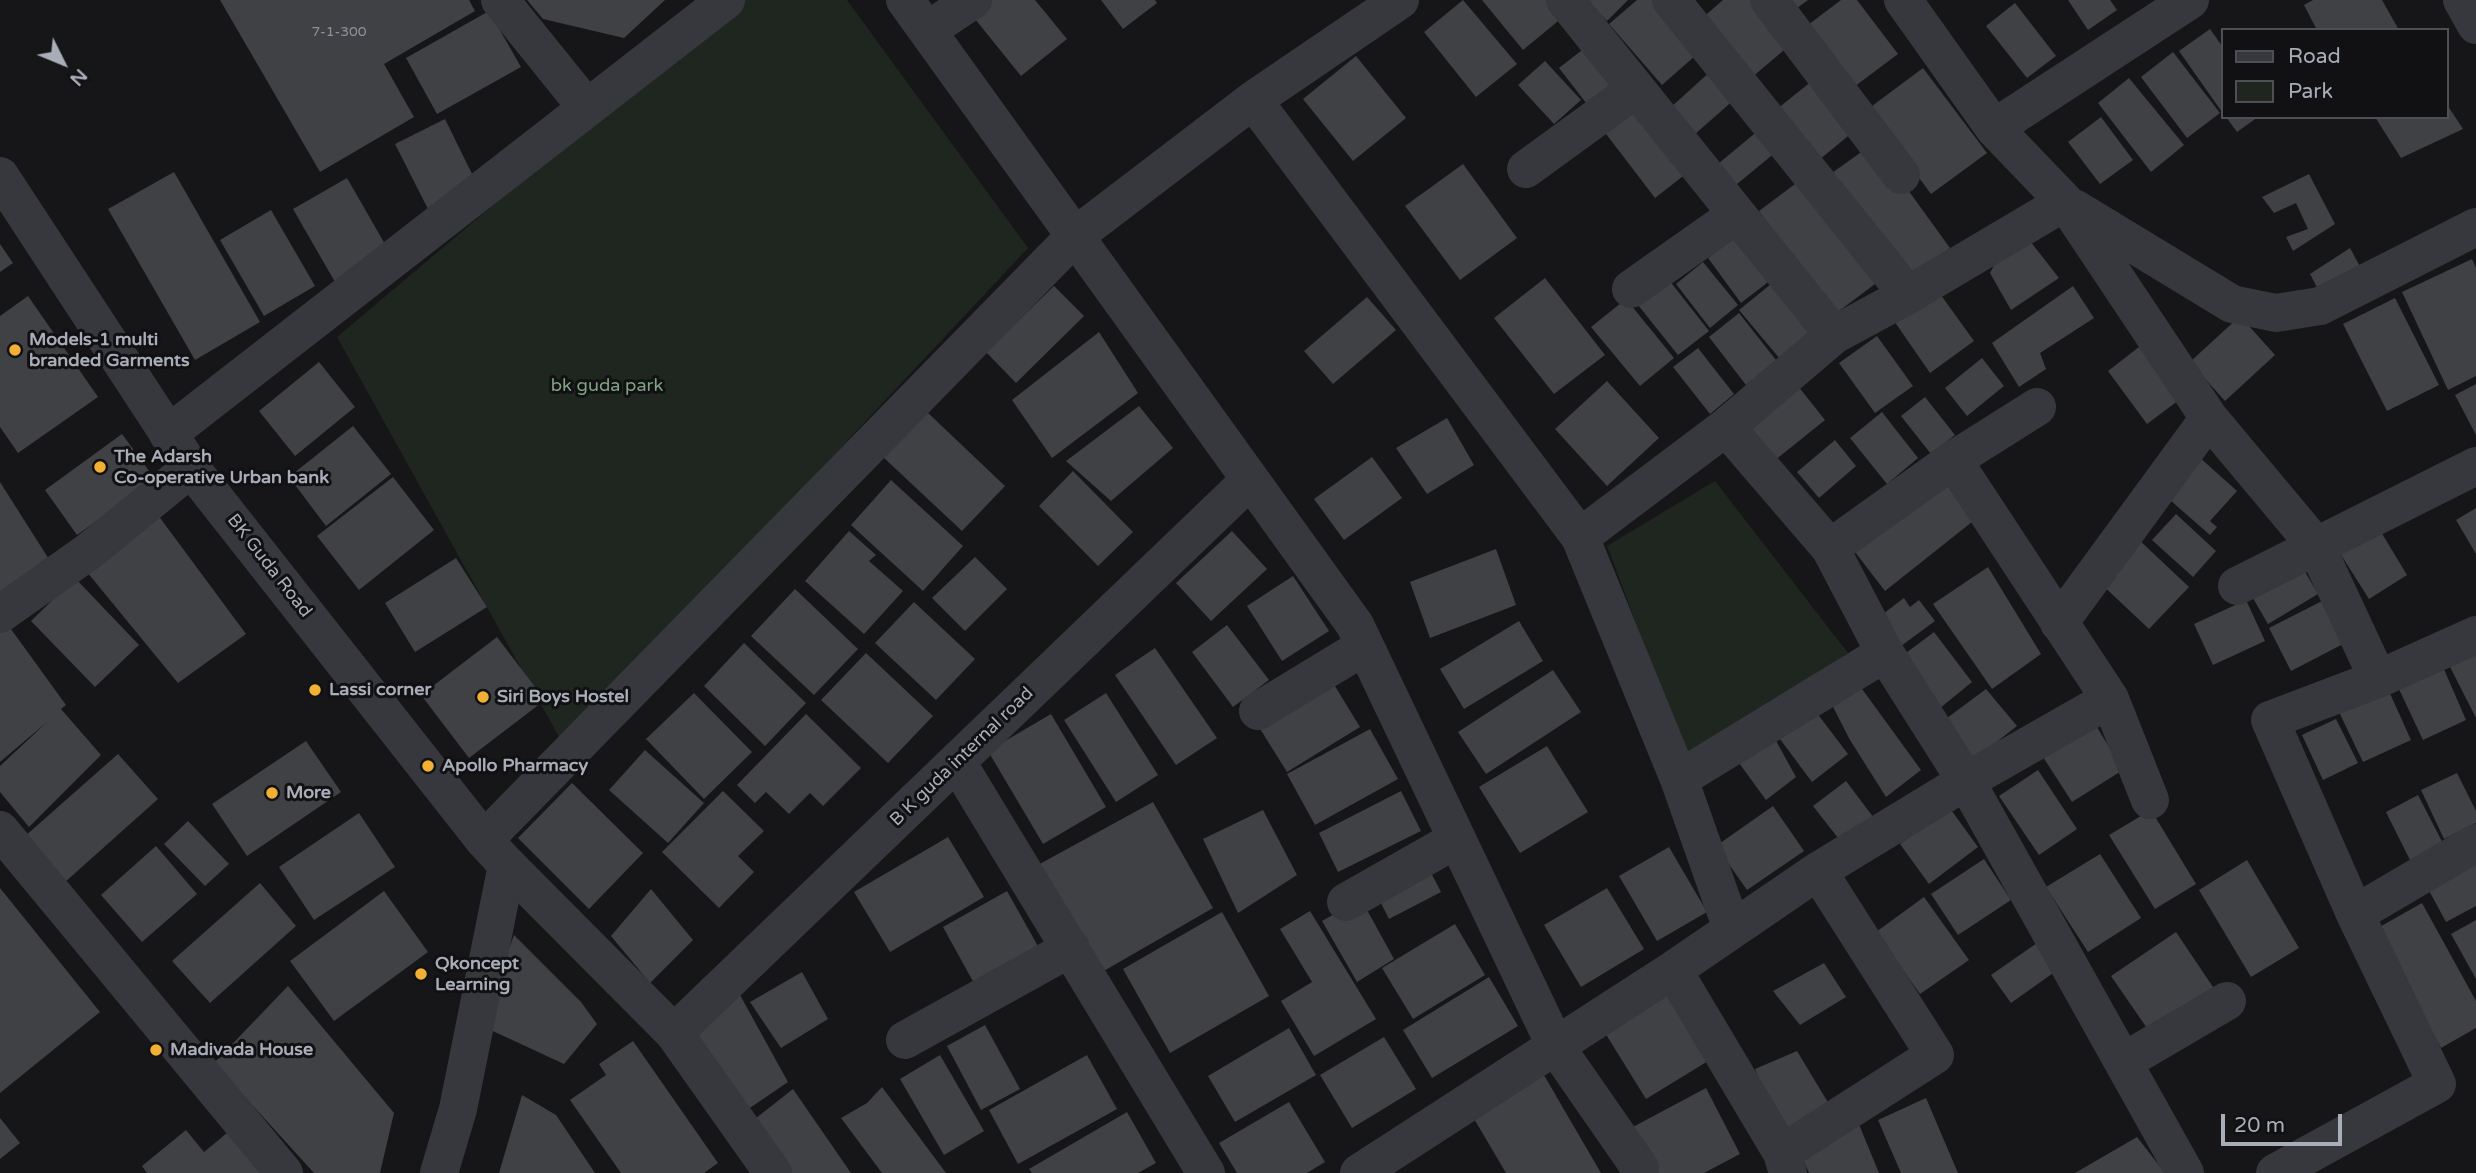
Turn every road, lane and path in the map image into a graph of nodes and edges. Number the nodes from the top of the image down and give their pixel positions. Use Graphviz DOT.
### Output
graph roads {
  1 [pos="500,0"];
  2 [pos="726,0"];
  3 [pos="905,0"];
  4 [pos="973,0"];
  5 [pos="1400,0"];
  6 [pos="1565,0"];
  7 [pos="1671,0"];
  8 [pos="1769,0"];
  9 [pos="1903,0"];
  10 [pos="2190,0"];
  11 [pos="2462,0"];
  12 [pos="2476,25"];
  13 [pos="928,30"];
  14 [pos="1636,89"];
  15 [pos="1253,100"];
  16 [pos="587,108"];
  17 [pos="1994,128"];
  18 [pos="1525,169"];
  19 [pos="1901,175"];
  20 [pos="0,176"];
  21 [pos="2065,202"];
  22 [pos="1736,215"];
  23 [pos="2476,227"];
  24 [pos="1075,236"];
  25 [pos="1631,289"];
  26 [pos="1908,295"];
  27 [pos="1834,335"];
  28 [pos="2037,407"];
  29 [pos="2209,418"];
  30 [pos="1726,428"];
  31 [pos="168,434"];
  32 [pos="1954,460"];
  33 [pos="2476,466"];
  34 [pos="191,468"];
  35 [pos="1250,480"];
  36 [pos="1580,537"];
  37 [pos="2316,545"];
  38 [pos="1830,548"];
  39 [pos="2237,586"];
  40 [pos="0,614"];
  41 [pos="2059,623"];
  42 [pos="2476,635"];
  43 [pos="1365,646"];
  44 [pos="1885,653"];
  45 [pos="2378,679"];
  46 [pos="2110,699"];
  47 [pos="1258,711"];
  48 [pos="957,762"];
  49 [pos="1679,779"];
  50 [pos="1966,780"];
  51 [pos="2150,800"];
  52 [pos="0,830"];
  53 [pos="1457,839"];
  54 [pos="2476,843"];
  55 [pos="495,852"];
  56 [pos="1818,871"];
  57 [pos="1346,902"];
  58 [pos="2355,914"];
  59 [pos="1732,929"];
  60 [pos="1071,948"];
  61 [pos="1674,970"];
  62 [pos="2227,1001"];
  63 [pos="674,1033"];
  64 [pos="905,1040"];
  65 [pos="1556,1047"];
  66 [pos="2123,1062"];
  67 [pos="1785,1163"];
  68 [pos="1640,1168"];
  69 [pos="284,1173"];
  70 [pos="439,1173"];
  71 [pos="773,1173"];
  72 [pos="1206,1173"];
  73 [pos="1359,1173"];
  74 [pos="2185,1173"];
  75 [pos="2275,1173"];
  1 -- 16 [label="street"];
  2 -- 16 [label="street"];
  3 -- 13 [label="street"];
  4 -- 13 [label="street"];
  5 -- 15 [label="street"];
  6 -- 14 [label="street"];
  7 -- 26 [label="street"];
  8 -- 19 [label="street"];
  9 -- 17 [label="street"];
  10 -- 17 [label="street"];
  11 -- 12 [label="street"];
  13 -- 24 [label="street"];
  14 -- 18 [label="street"];
  14 -- 22 [label="street"];
  15 -- 24 [label="street"];
  15 -- 36 [label="street"];
  16 -- 31 [label="street"];
  17 -- 21 [label="street"];
  20 -- 31 [label="street, BK Guda Road"];
  21 -- 23 [label="street"];
  21 -- 26 [label="street"];
  21 -- 29 [label="street"];
  22 -- 25 [label="street"];
  22 -- 27 [label="street"];
  24 -- 35 [label="street"];
  24 -- 55 [label="street"];
  26 -- 27 [label="street"];
  27 -- 30 [label="street"];
  28 -- 32 [label="street"];
  29 -- 37 [label="street"];
  29 -- 41 [label="street"];
  30 -- 36 [label="street"];
  30 -- 38 [label="street"];
  31 -- 34 [label="street, BK Guda Road"];
  32 -- 38 [label="street"];
  32 -- 41 [label="street"];
  33 -- 37 [label="street"];
  34 -- 40 [label="street"];
  34 -- 55 [label="street, BK Guda Road"];
  35 -- 43 [label="street"];
  35 -- 48 [label="street, B K guda internal road"];
  36 -- 49 [label="street"];
  37 -- 39 [label="street"];
  37 -- 45 [label="street"];
  38 -- 44 [label="street"];
  41 -- 46 [label="street"];
  42 -- 45 [label="street"];
  43 -- 47 [label="street"];
  43 -- 53 [label="street"];
  44 -- 49 [label="street"];
  44 -- 50 [label="street"];
  45 -- 58 [label="street"];
  46 -- 50 [label="street"];
  46 -- 51 [label="street"];
  48 -- 60 [label="street"];
  48 -- 63 [label="street, B K guda internal road"];
  49 -- 59 [label="street"];
  50 -- 56 [label="street"];
  50 -- 66 [label="street"];
  52 -- 69 [label="street"];
  53 -- 57 [label="street"];
  53 -- 65 [label="street"];
  54 -- 58 [label="street"];
  55 -- 63 [label="street, BK Guda Road"];
  55 -- 70 [label="street"];
  56 -- 59 [label="street"];
  56 -- 67 [label="street"];
  58 -- 75 [label="street"];
  59 -- 61 [label="street"];
  60 -- 64 [label="street"];
  60 -- 72 [label="street"];
  61 -- 65 [label="street"];
  61 -- 67 [label="street"];
  62 -- 66 [label="street"];
  63 -- 71 [label="street, BK Guda Road"];
  65 -- 68 [label="street"];
  65 -- 73 [label="street"];
  66 -- 74 [label="street"];
}
